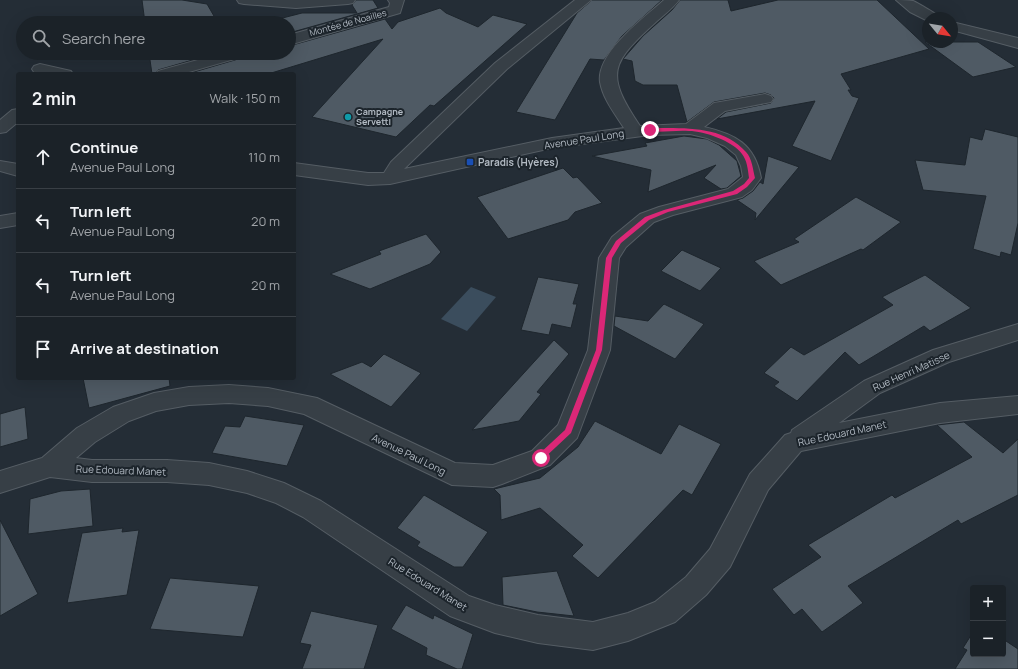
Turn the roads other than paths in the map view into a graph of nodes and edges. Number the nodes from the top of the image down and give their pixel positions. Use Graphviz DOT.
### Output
graph roads {
  1 [pos="244,0"];
  2 [pos="348,0"];
  3 [pos="400,0"];
  4 [pos="584,0"];
  5 [pos="672,0"];
  6 [pos="903,0"];
  7 [pos="922,12"];
  8 [pos="958,28"];
  9 [pos="296,38"];
  10 [pos="1018,43"];
  11 [pos="215,60"];
  12 [pos="40,69"];
  13 [pos="55,72"];
  14 [pos="171,72"];
  15 [pos="765,99"];
  16 [pos="13,114"];
  17 [pos="0,128"];
  18 [pos="690,129"];
  19 [pos="635,132"];
  20 [pos="0,166"];
  21 [pos="296,169"];
  22 [pos="16,170"];
  23 [pos="390,178"];
  24 [pos="16,219"];
  25 [pos="0,222"];
  26 [pos="1018,332"];
  27 [pos="1018,405"];
  28 [pos="794,442"];
  29 [pos="50,466"];
  30 [pos="0,482"];
  1 -- 2 [label="street"];
  3 -- 9 [label="street, Montée de Noailles"];
  4 -- 23 [label="street"];
  5 -- 19 [label="street"];
  6 -- 7 [label="street"];
  8 -- 10 [label="street"];
  11 -- 14 [label="street"];
  12 -- 13 [label="street"];
  15 -- 18 [label="street"];
  16 -- 17 [label="street"];
  18 -- 19 [label="street, Avenue Paul Long"];
  18 -- 29 [label="street, Avenue Paul Long"];
  19 -- 23 [label="street, Avenue Paul Long"];
  20 -- 22 [label="street"];
  21 -- 23 [label="street, Avenue Paul Long"];
  24 -- 25 [label="street"];
  26 -- 28 [label="street, Rue Henri Matisse"];
  27 -- 28 [label="street, Rue Edouard Manet"];
  28 -- 29 [label="street, Rue Edouard Manet"];
  29 -- 30 [label="street"];
}
